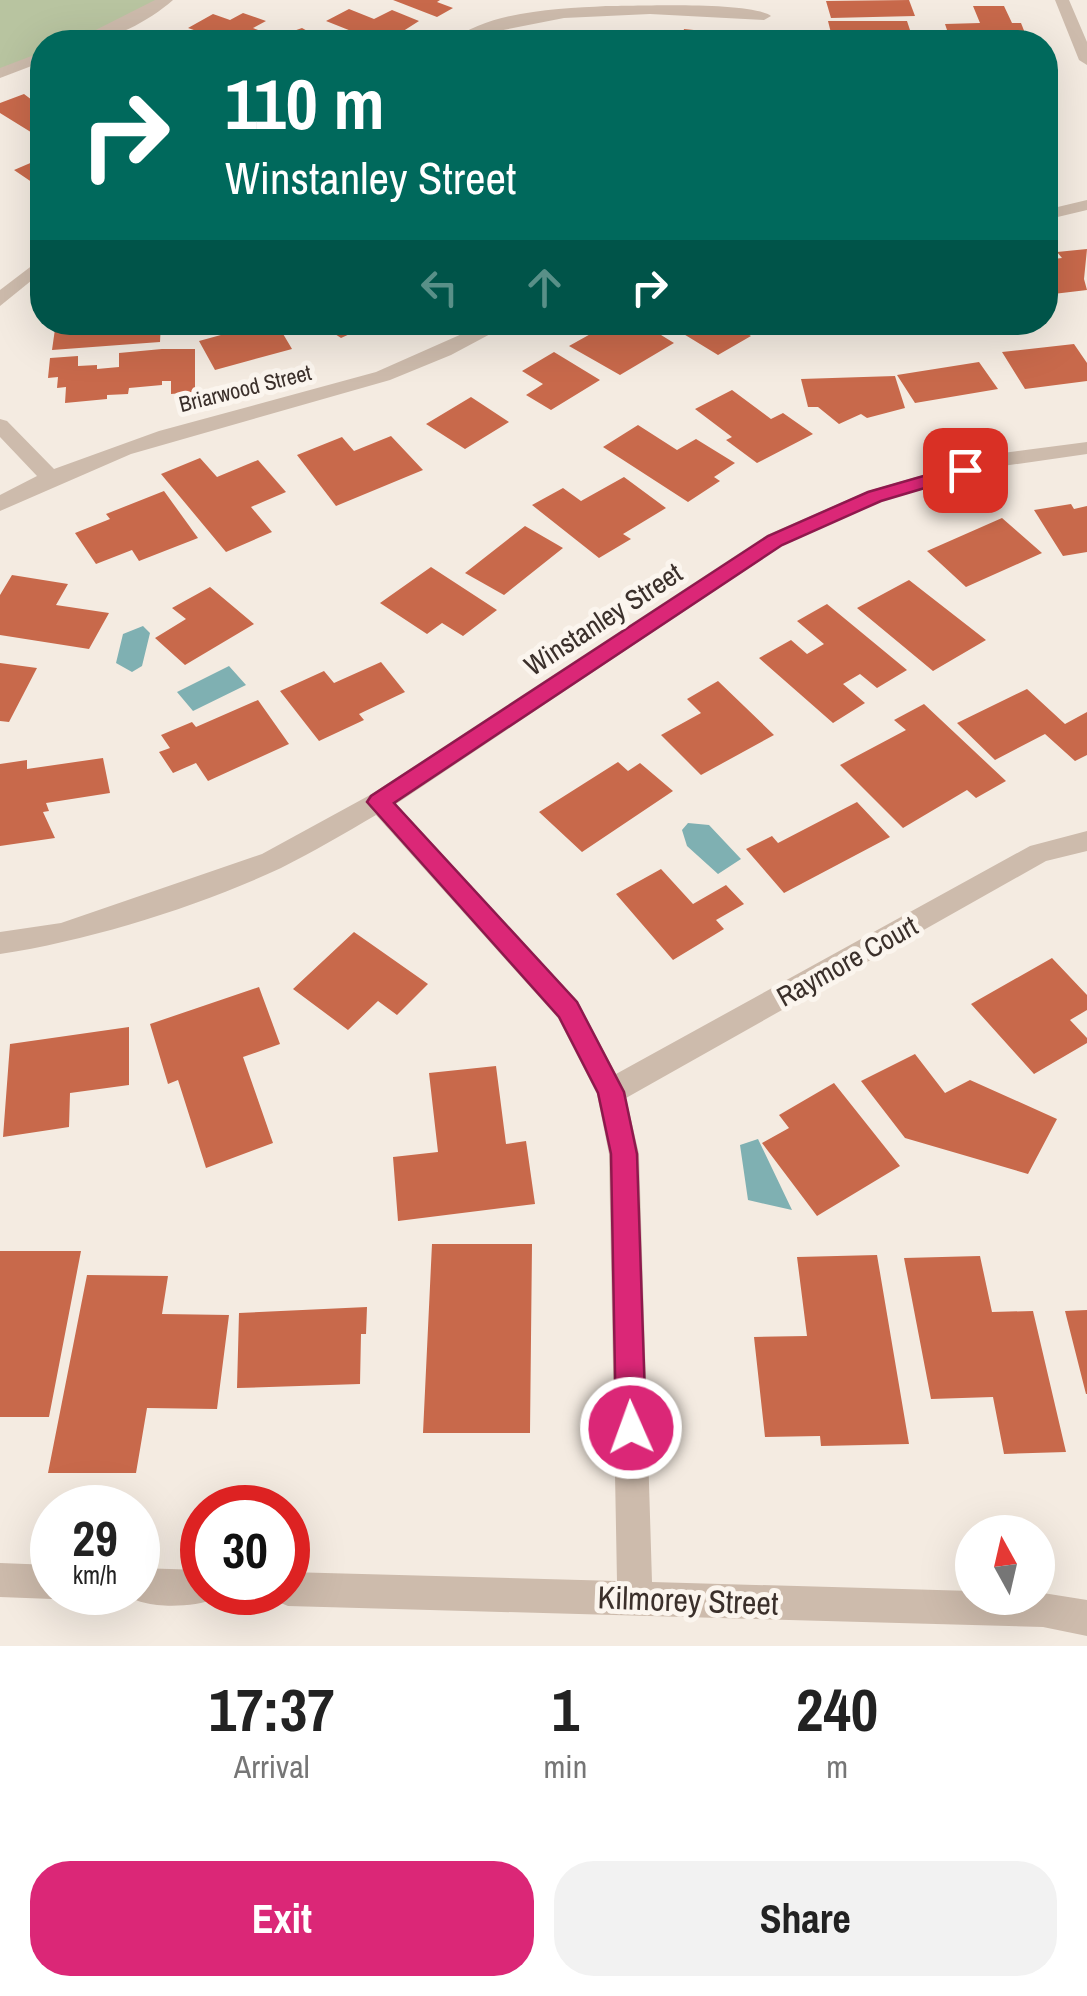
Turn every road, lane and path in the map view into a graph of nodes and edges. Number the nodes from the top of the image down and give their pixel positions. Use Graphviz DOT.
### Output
graph roads {
  1 [pos="166,0"];
  2 [pos="1062,0"];
  3 [pos="764,15"];
  4 [pos="109,30"];
  5 [pos="478,30"];
  6 [pos="1087,60"];
  7 [pos="30,61"];
  8 [pos="0,73"];
  9 [pos="1087,205"];
  10 [pos="1058,212"];
  11 [pos="30,273"];
  12 [pos="0,300"];
  13 [pos="477,335"];
  14 [pos="0,424"];
  15 [pos="1087,448"];
  16 [pos="50,476"];
  17 [pos="0,504"];
  18 [pos="379,802"];
  19 [pos="1087,841"];
  20 [pos="0,943"];
  21 [pos="611,1092"];
  22 [pos="0,1580"];
  23 [pos="30,1581"];
  24 [pos="310,1590"];
  25 [pos="635,1599"];
  26 [pos="1087,1618"];
  1 -- 4 [label="street"];
  2 -- 6 [label="street"];
  3 -- 5 [label="street"];
  7 -- 8 [label="street"];
  9 -- 10 [label="street"];
  11 -- 12 [label="street"];
  13 -- 16 [label="street, Briarwood Street"];
  14 -- 16 [label="street"];
  15 -- 18 [label="street, Winstanley Street"];
  16 -- 17 [label="street, Briarwood Street"];
  18 -- 20 [label="street, Winstanley Street"];
  18 -- 21 [label="street"];
  19 -- 21 [label="street, Raymore Court"];
  21 -- 25 [label="street"];
  22 -- 23 [label="street"];
  24 -- 25 [label="street, Kilmorey Street"];
  25 -- 26 [label="street, Kilmorey Street"];
}
